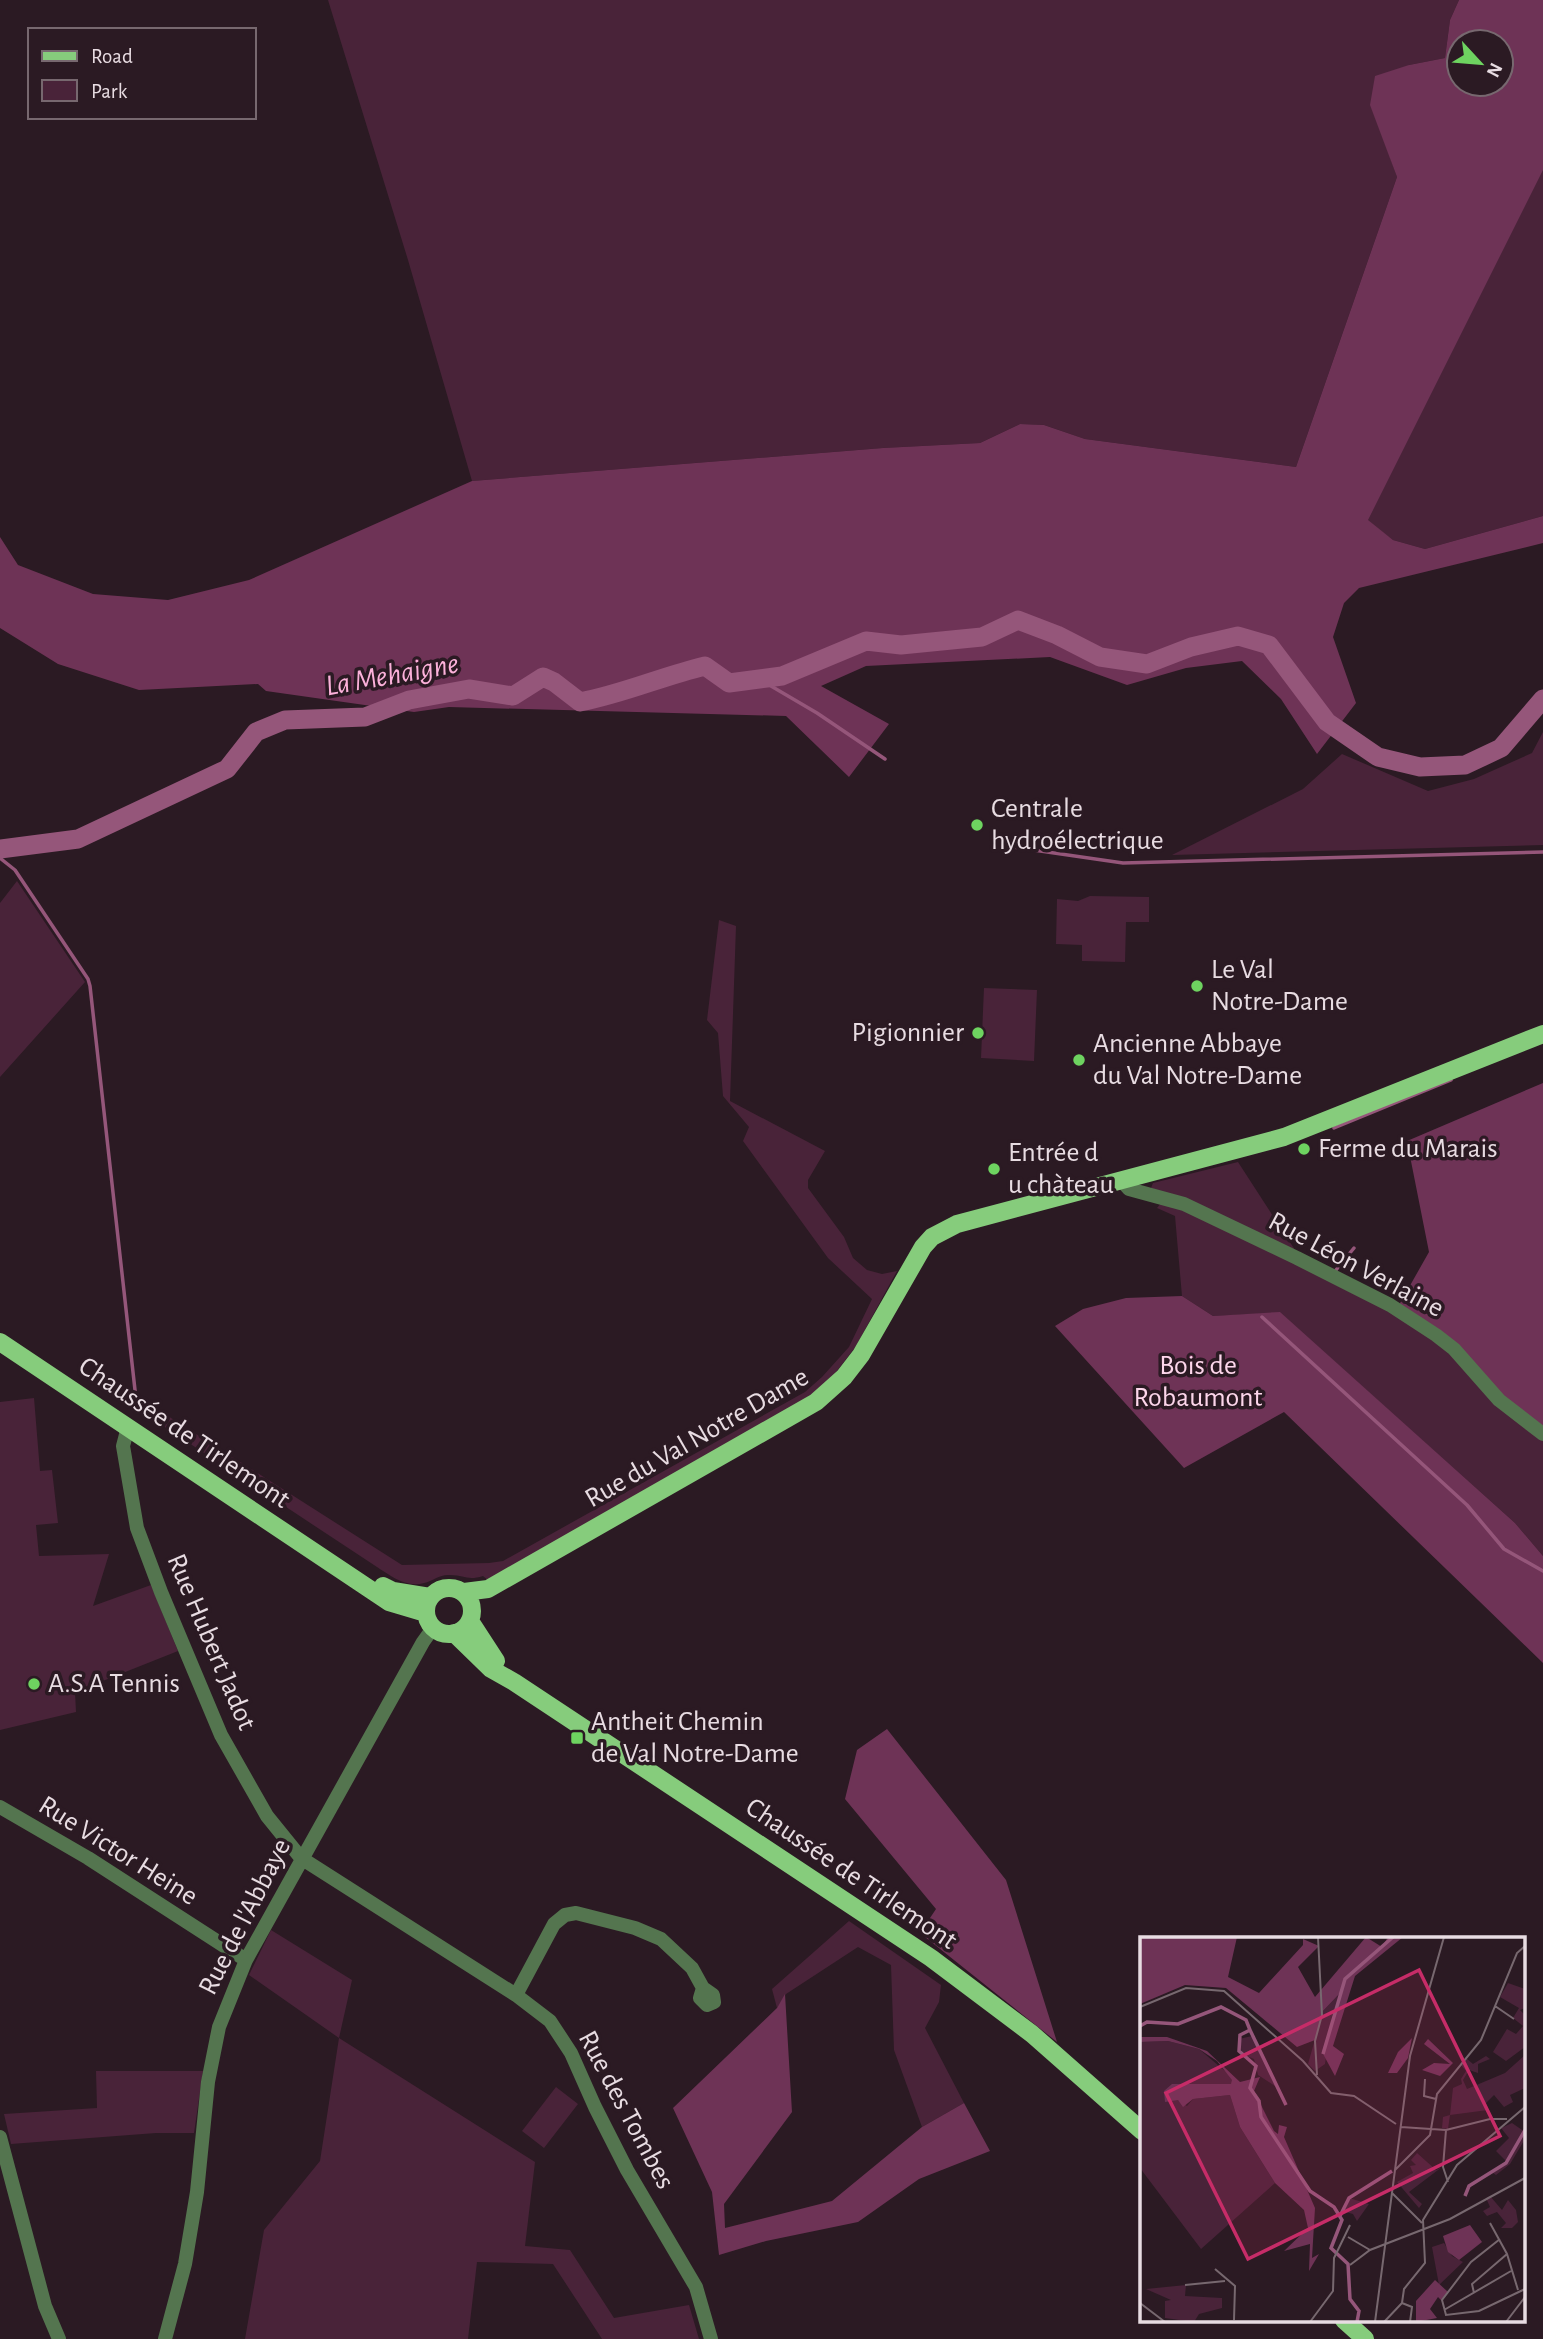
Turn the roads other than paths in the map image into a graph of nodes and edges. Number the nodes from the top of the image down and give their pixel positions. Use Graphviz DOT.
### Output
graph roads {
  1 [pos="1543,1034"];
  2 [pos="1120,1179"];
  3 [pos="0,1342"];
  4 [pos="128,1427"];
  5 [pos="1543,1434"];
  6 [pos="488,1589"];
  7 [pos="464,1592"];
  8 [pos="430,1613"];
  9 [pos="471,1615"];
  10 [pos="454,1633"];
  11 [pos="514,1682"];
  12 [pos="0,1807"];
  13 [pos="301,1858"];
  14 [pos="246,1960"];
  15 [pos="703,1988"];
  16 [pos="516,1995"];
  17 [pos="1140,2129"];
  18 [pos="0,2137"];
  19 [pos="1346,2322"];
  20 [pos="59,2339"];
  21 [pos="165,2339"];
  22 [pos="711,2339"];
  23 [pos="1365,2339"];
  1 -- 2 [label="main road, Rue du Val Notre Dame"];
  2 -- 5 [label="street, Rue Léon Verlaine"];
  2 -- 6 [label="main road, Rue du Val Notre Dame"];
  3 -- 4 [label="main road, Chaussée de Tirlemont"];
  4 -- 8 [label="main road, Chaussée de Tirlemont"];
  4 -- 13 [label="street, Rue Hubert Jadot"];
  6 -- 7 [label="main road, Rue du Val Notre Dame"];
  6 -- 9 [label="main road, Rue du Val Notre Dame"];
  7 -- 8 [label="main road, Chaussée de Tirlemont"];
  7 -- 9 [label="main road, Chaussée de Tirlemont"];
  8 -- 10 [label="main road, Chaussée de Tirlemont"];
  8 -- 13 [label="street, Rue de l'Abbaye"];
  9 -- 10 [label="main road"];
  9 -- 11 [label="main road, Chaussée de Tirlemont"];
  10 -- 11 [label="main road, Chaussée de Tirlemont"];
  11 -- 17 [label="main road, Chaussée de Tirlemont"];
  12 -- 14 [label="street, Rue Victor Heine"];
  13 -- 14 [label="street, Rue de l'Abbaye"];
  13 -- 16 [label="street, Rue des Tombes"];
  14 -- 21 [label="street, Rue de l'Abbaye"];
  15 -- 16 [label="street"];
  16 -- 22 [label="street, Rue des Tombes"];
  18 -- 20 [label="street"];
  19 -- 23 [label="main road"];
}
